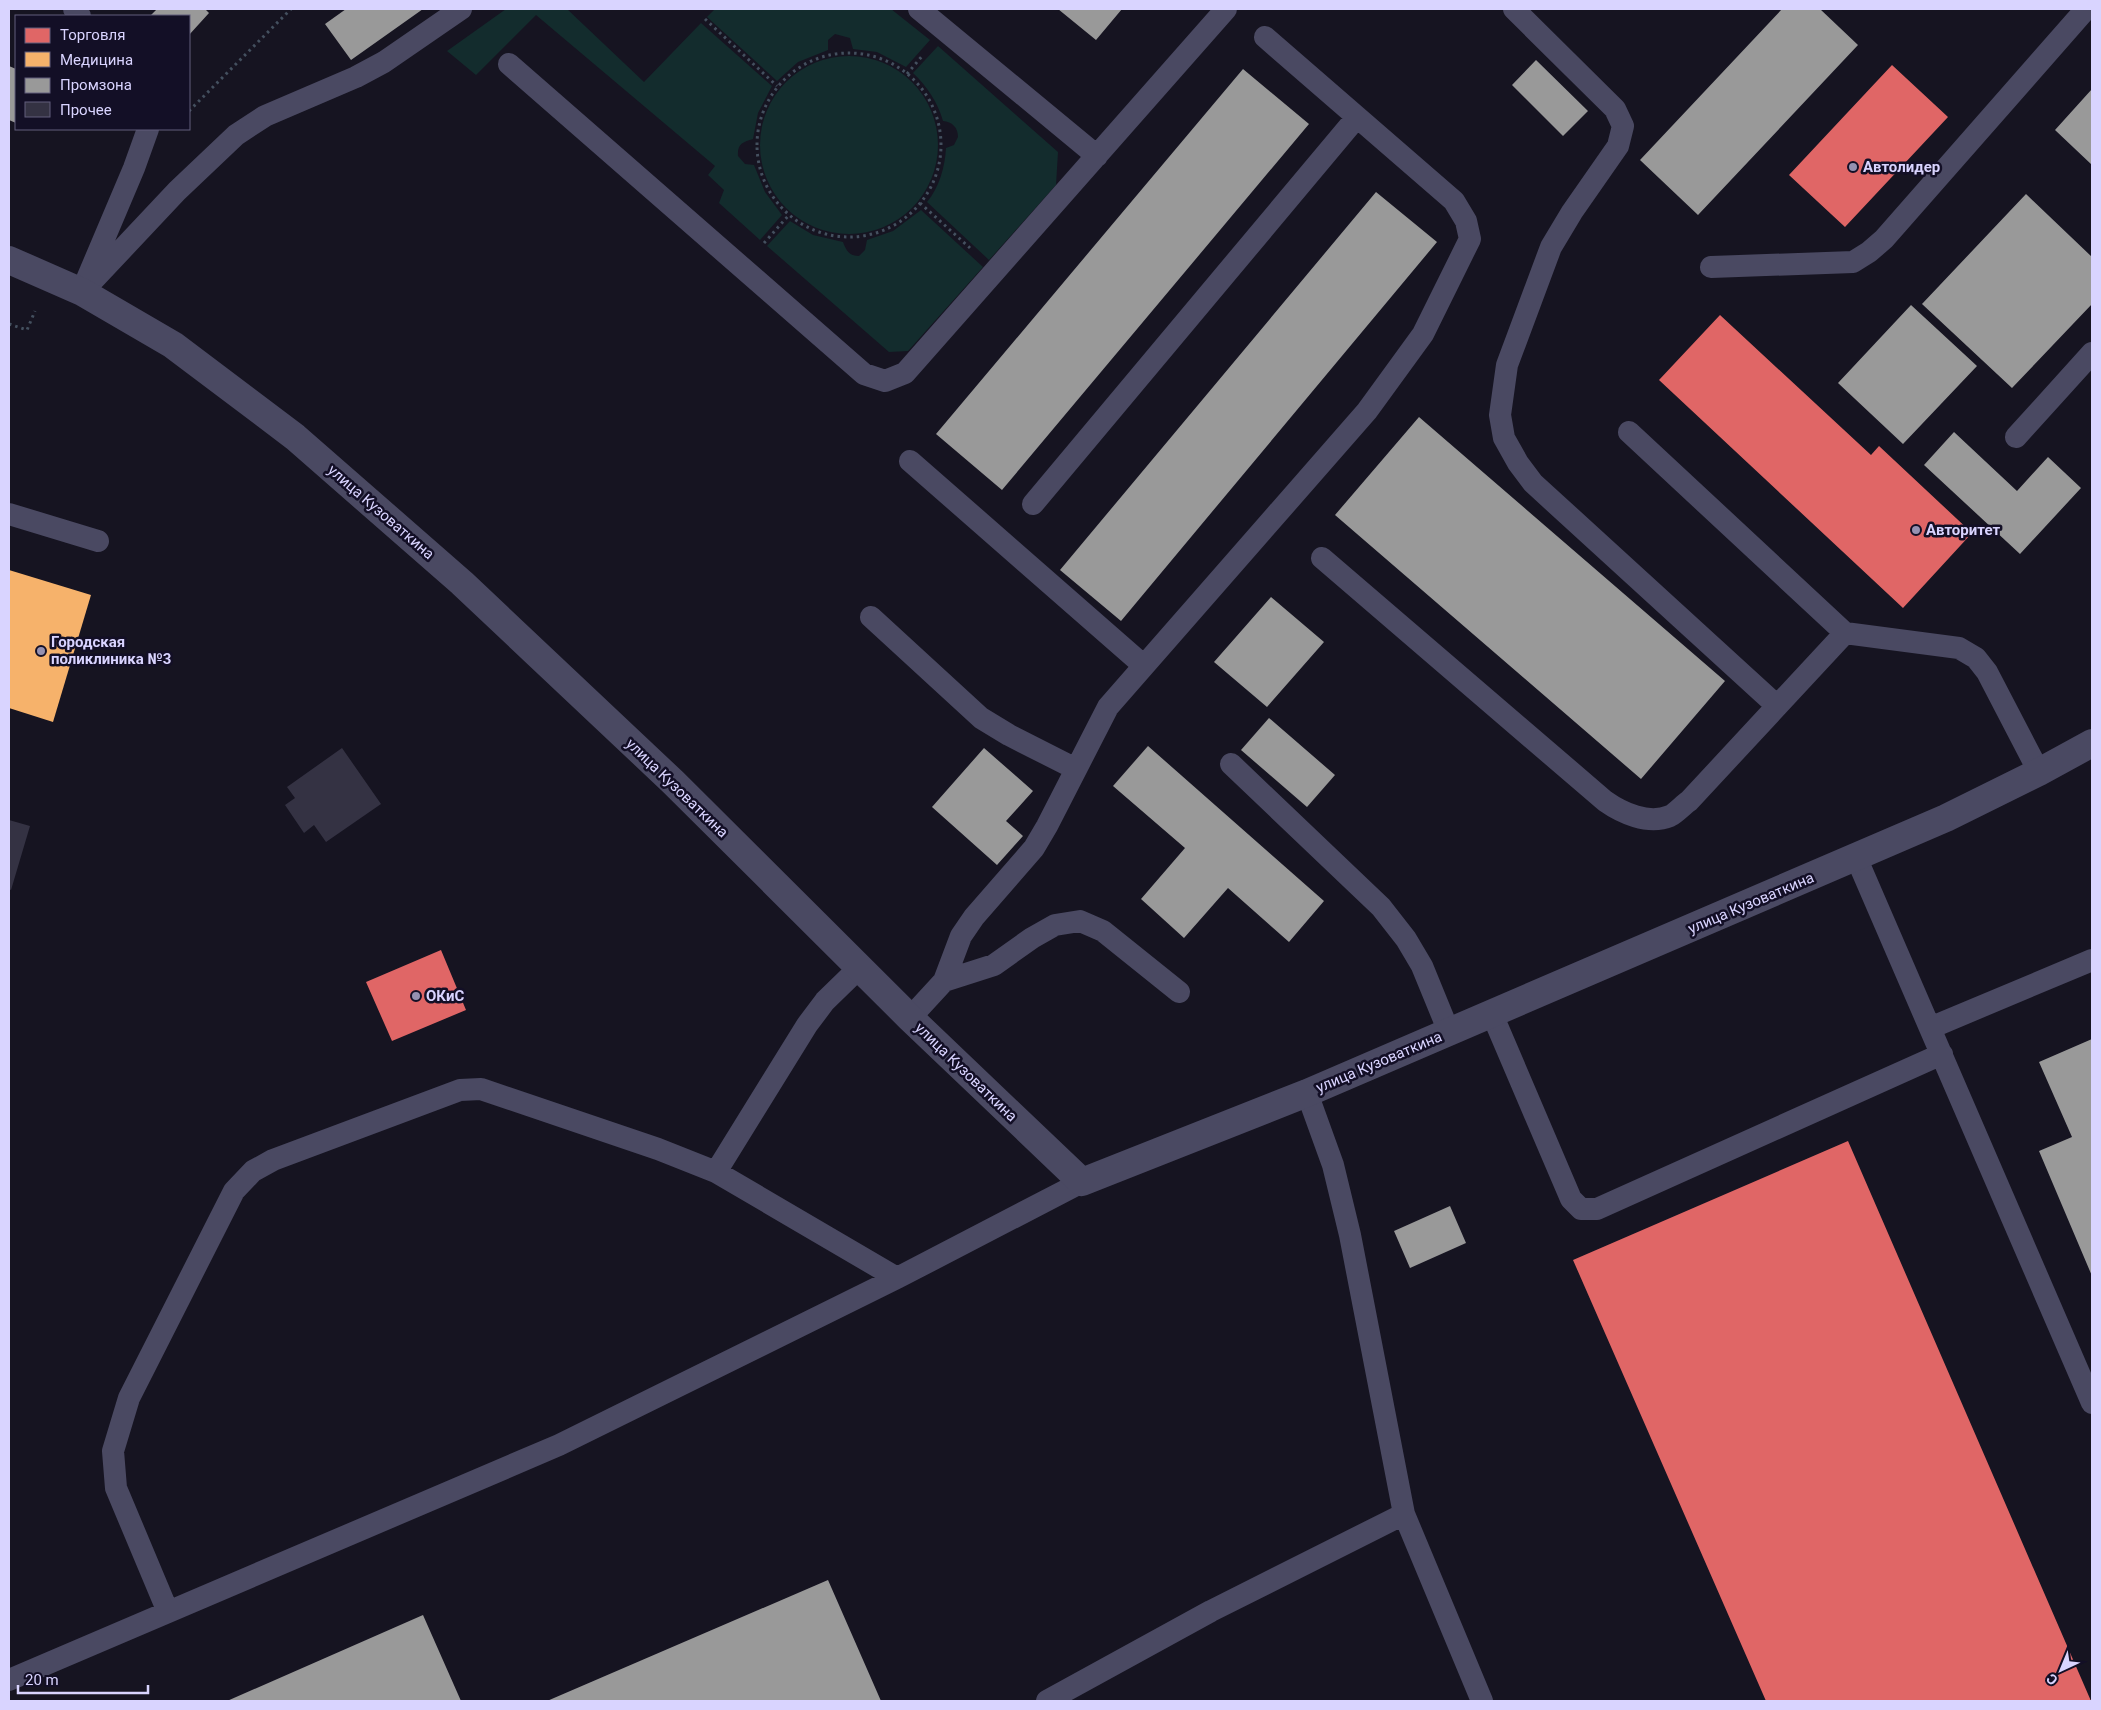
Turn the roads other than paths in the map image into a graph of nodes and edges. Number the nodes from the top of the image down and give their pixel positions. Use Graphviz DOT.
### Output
graph roads {
  1 [pos="462,9"];
  2 [pos="919,9"];
  3 [pos="1226,9"];
  4 [pos="1514,9"];
  5 [pos="2086,9"];
  6 [pos="1265,37"];
  7 [pos="509,64"];
  8 [pos="1357,117"];
  9 [pos="148,130"];
  10 [pos="1097,156"];
  11 [pos="9,260"];
  12 [pos="1711,267"];
  13 [pos="82,292"];
  14 [pos="2092,353"];
  15 [pos="1629,432"];
  16 [pos="2016,438"];
  17 [pos="910,461"];
  18 [pos="1033,504"];
  19 [pos="9,514"];
  20 [pos="98,541"];
  21 [pos="1322,558"];
  22 [pos="871,617"];
  23 [pos="1845,633"];
  24 [pos="1143,665"];
  25 [pos="1777,706"];
  26 [pos="2092,743"];
  27 [pos="1231,764"];
  28 [pos="1076,769"];
  29 [pos="2039,772"];
  30 [pos="1856,857"];
  31 [pos="2092,960"];
  32 [pos="860,967"];
  33 [pos="944,981"];
  34 [pos="1180,992"];
  35 [pos="1492,1014"];
  36 [pos="910,1018"];
  37 [pos="1930,1028"];
  38 [pos="1449,1032"];
  39 [pos="1942,1054"];
  40 [pos="1307,1093"];
  41 [pos="716,1172"];
  42 [pos="1082,1182"];
  43 [pos="897,1278"];
  44 [pos="2092,1404"];
  45 [pos="1404,1514"];
  46 [pos="168,1612"];
  47 [pos="9,1680"];
  48 [pos="1047,1701"];
  49 [pos="1482,1701"];
  1 -- 13 [label="lane"];
  2 -- 10 [label="lane"];
  3 -- 10 [label="lane"];
  4 -- 25 [label="lane"];
  5 -- 12 [label="lane"];
  6 -- 8 [label="lane"];
  7 -- 10 [label="lane"];
  8 -- 18 [label="lane"];
  8 -- 24 [label="lane"];
  9 -- 13 [label="lane"];
  11 -- 13 [label="street, улица Кузоваткина"];
  13 -- 32 [label="street, улица Кузоваткина"];
  14 -- 16 [label="lane"];
  15 -- 23 [label="lane"];
  17 -- 24 [label="lane"];
  19 -- 20 [label="lane"];
  21 -- 25 [label="lane"];
  22 -- 28 [label="lane"];
  23 -- 25 [label="lane"];
  23 -- 29 [label="lane"];
  24 -- 28 [label="lane"];
  26 -- 29 [label="street, улица Кузоваткина"];
  27 -- 38 [label="lane"];
  28 -- 33 [label="lane"];
  29 -- 30 [label="street, улица Кузоваткина"];
  30 -- 35 [label="street, улица Кузоваткина"];
  30 -- 37 [label="lane"];
  31 -- 37 [label="lane"];
  32 -- 36 [label="street, улица Кузоваткина"];
  32 -- 41 [label="lane"];
  33 -- 34 [label="lane"];
  33 -- 36 [label="lane"];
  35 -- 38 [label="street, улица Кузоваткина"];
  35 -- 39 [label="lane"];
  36 -- 42 [label="street, улица Кузоваткина"];
  37 -- 39 [label="lane"];
  38 -- 40 [label="street, улица Кузоваткина"];
  39 -- 44 [label="lane"];
  40 -- 42 [label="street, улица Кузоваткина"];
  40 -- 45 [label="lane"];
  41 -- 43 [label="lane"];
  41 -- 46 [label="lane"];
  42 -- 43 [label="lane"];
  43 -- 46 [label="lane"];
  45 -- 48 [label="lane"];
  45 -- 49 [label="lane"];
  46 -- 47 [label="lane"];
}
